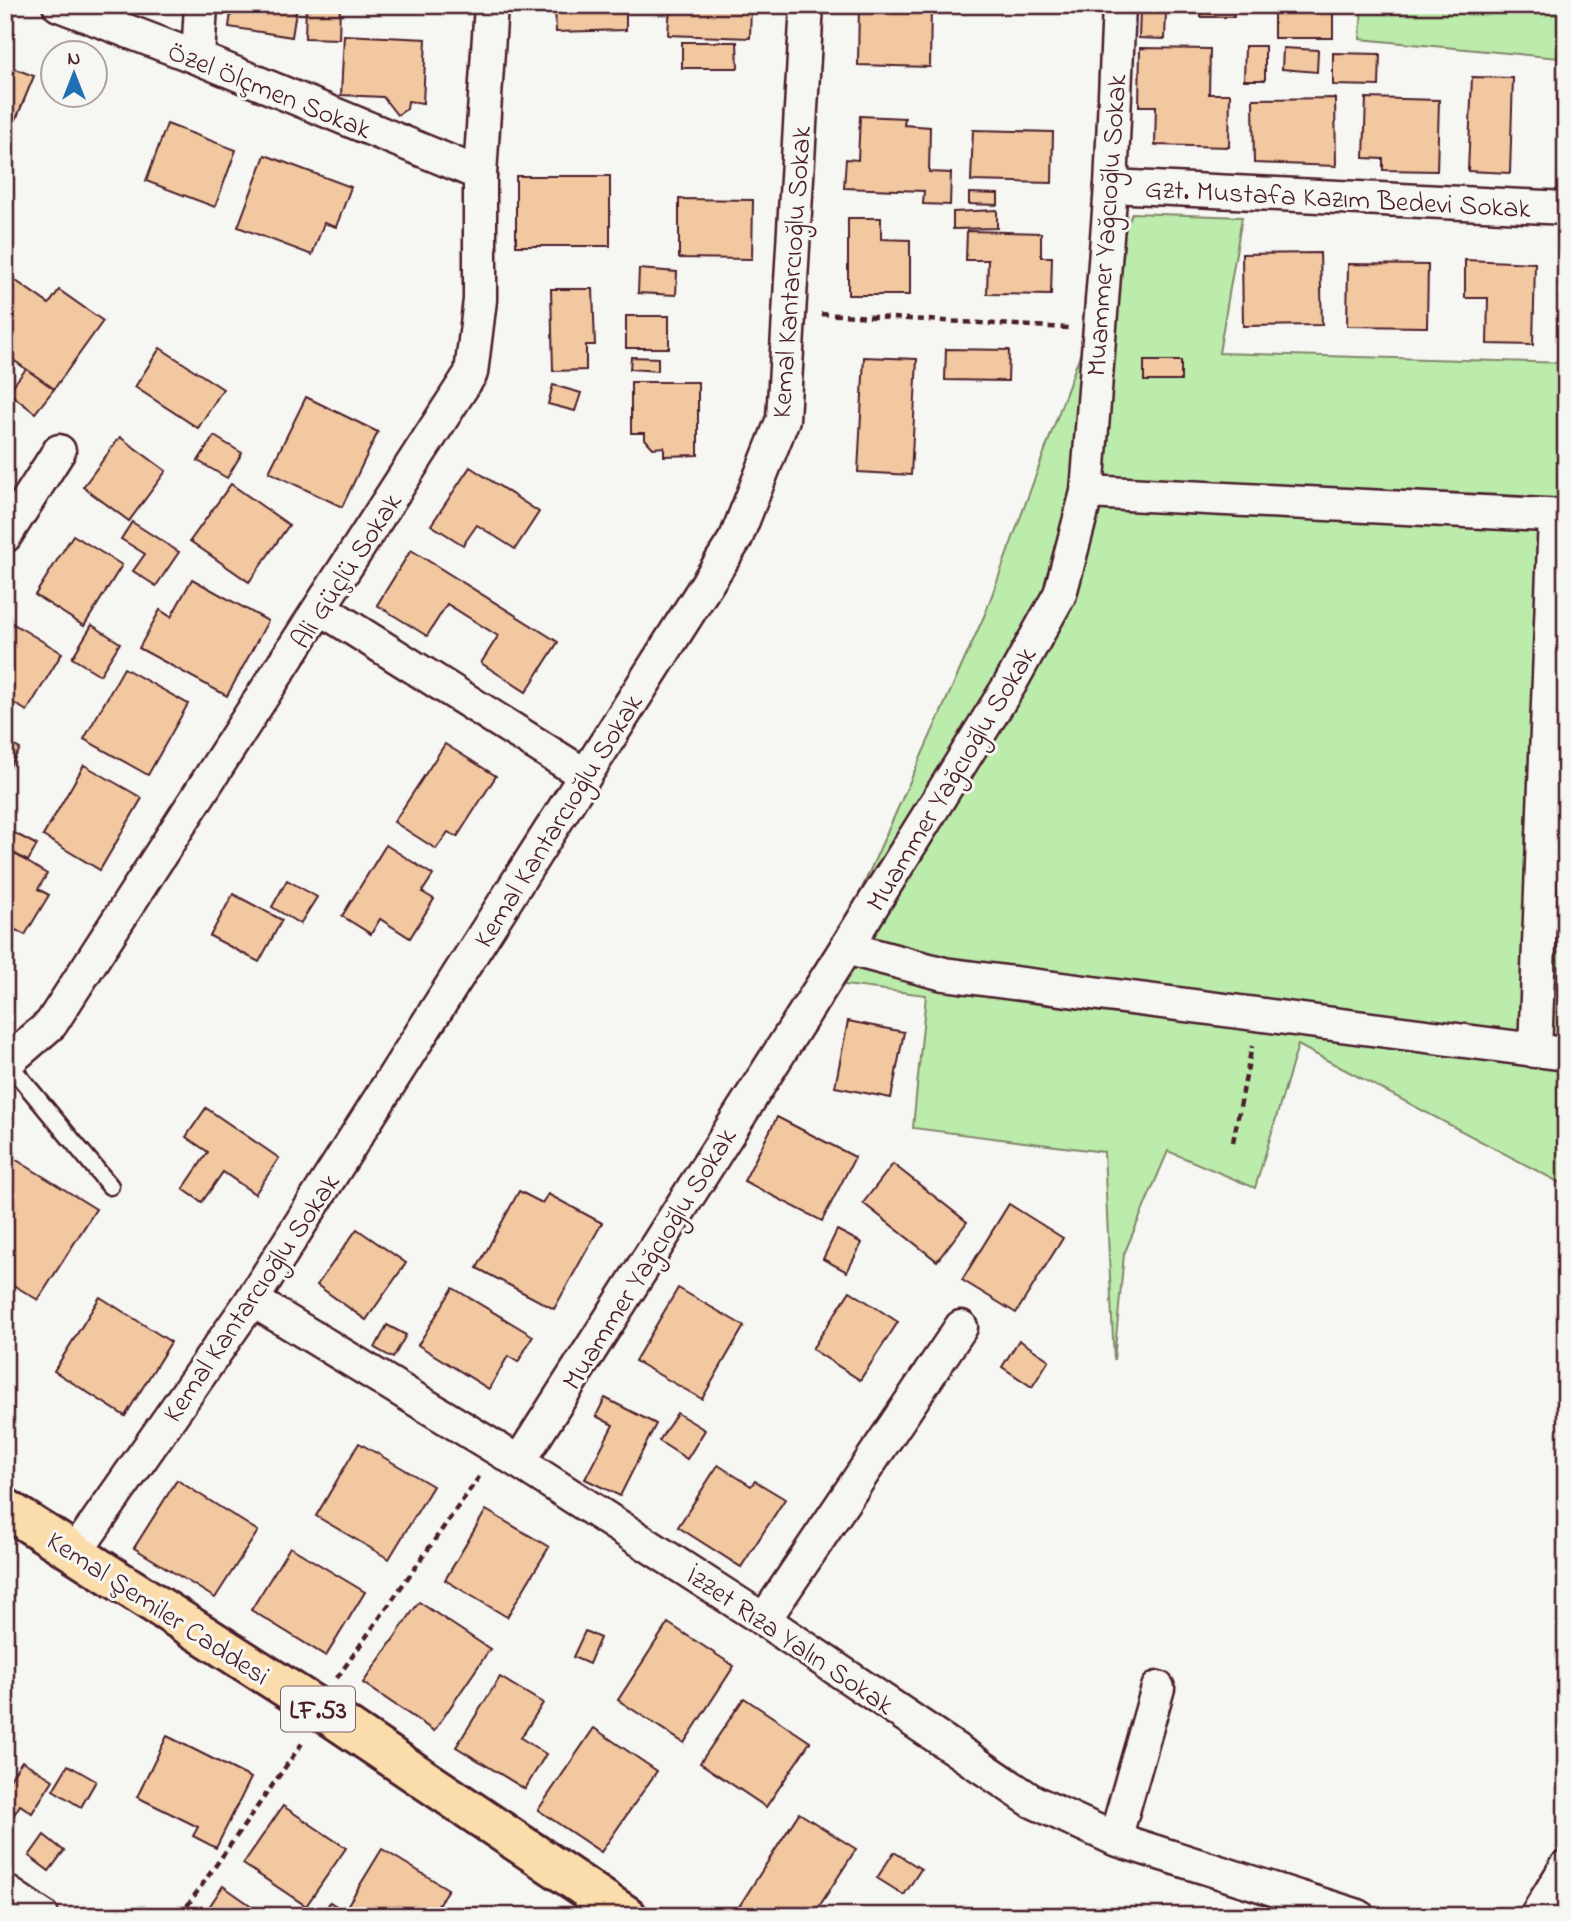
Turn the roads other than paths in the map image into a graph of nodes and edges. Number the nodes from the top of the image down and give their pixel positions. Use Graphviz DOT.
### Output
graph roads {
  1 [pos="59,5"];
  2 [pos="201,5"];
  3 [pos="491,5"];
  4 [pos="807,5"];
  5 [pos="1119,5"];
  6 [pos="198,58"];
  7 [pos="480,174"];
  8 [pos="1111,186"];
  9 [pos="1566,208"];
  10 [pos="59,451"];
  11 [pos="1087,492"];
  12 [pos="1561,516"];
  13 [pos="5,536"];
  14 [pos="320,608"];
  15 [pos="585,775"];
  16 [pos="846,948"];
  17 [pos="1550,1053"];
  18 [pos="7,1064"];
  19 [pos="110,1186"];
  20 [pos="252,1300"];
  21 [pos="961,1327"];
  22 [pos="509,1456"];
  23 [pos="5,1508"];
  24 [pos="75,1553"];
  25 [pos="764,1620"];
  26 [pos="1158,1688"];
  27 [pos="1115,1839"];
  28 [pos="1566,1867"];
  29 [pos="5,1891"];
  30 [pos="42,1916"];
  31 [pos="627,1916"];
  32 [pos="1358,1916"];
  33 [pos="1536,1916"];
  1 -- 6 [label="street, Özel Ölçmen Sokak"];
  2 -- 6 [label="street"];
  3 -- 7 [label="street, Ali Güçlü Sokak"];
  4 -- 15 [label="street, Kemal Kantarcıoğlu Sokak"];
  5 -- 8 [label="street, Muammer Yağcıoğlu Sokak"];
  6 -- 7 [label="street, Özel Ölçmen Sokak"];
  7 -- 14 [label="street, Ali Güçlü Sokak"];
  8 -- 9 [label="street, Gzt. Mustafa Kazım Bedevi Sokak"];
  8 -- 11 [label="street, Muammer Yağcıoğlu Sokak"];
  10 -- 13 [label="street"];
  11 -- 12 [label="street"];
  11 -- 16 [label="street, Muammer Yağcıoğlu Sokak"];
  12 -- 17 [label="street"];
  14 -- 15 [label="street"];
  14 -- 18 [label="street, Ali Güçlü Sokak"];
  15 -- 20 [label="street, Kemal Kantarcıoğlu Sokak"];
  16 -- 17 [label="street"];
  16 -- 22 [label="street, Muammer Yağcıoğlu Sokak"];
  18 -- 19 [label="lane"];
  20 -- 22 [label="street, İzzet Rıza Yalın Sokak"];
  20 -- 24 [label="street, Kemal Kantarcıoğlu Sokak"];
  21 -- 25 [label="street"];
  22 -- 25 [label="street, İzzet Rıza Yalın Sokak"];
  23 -- 24 [label="main road, Kemal Şemiler Caddesi / LF.53"];
  24 -- 31 [label="main road, Kemal Şemiler Caddesi / LF.53"];
  25 -- 27 [label="street, İzzet Rıza Yalın Sokak"];
  26 -- 27 [label="street"];
  27 -- 32 [label="street, İzzet Rıza Yalın Sokak"];
  28 -- 33 [label="street"];
  29 -- 30 [label="street"];
}
